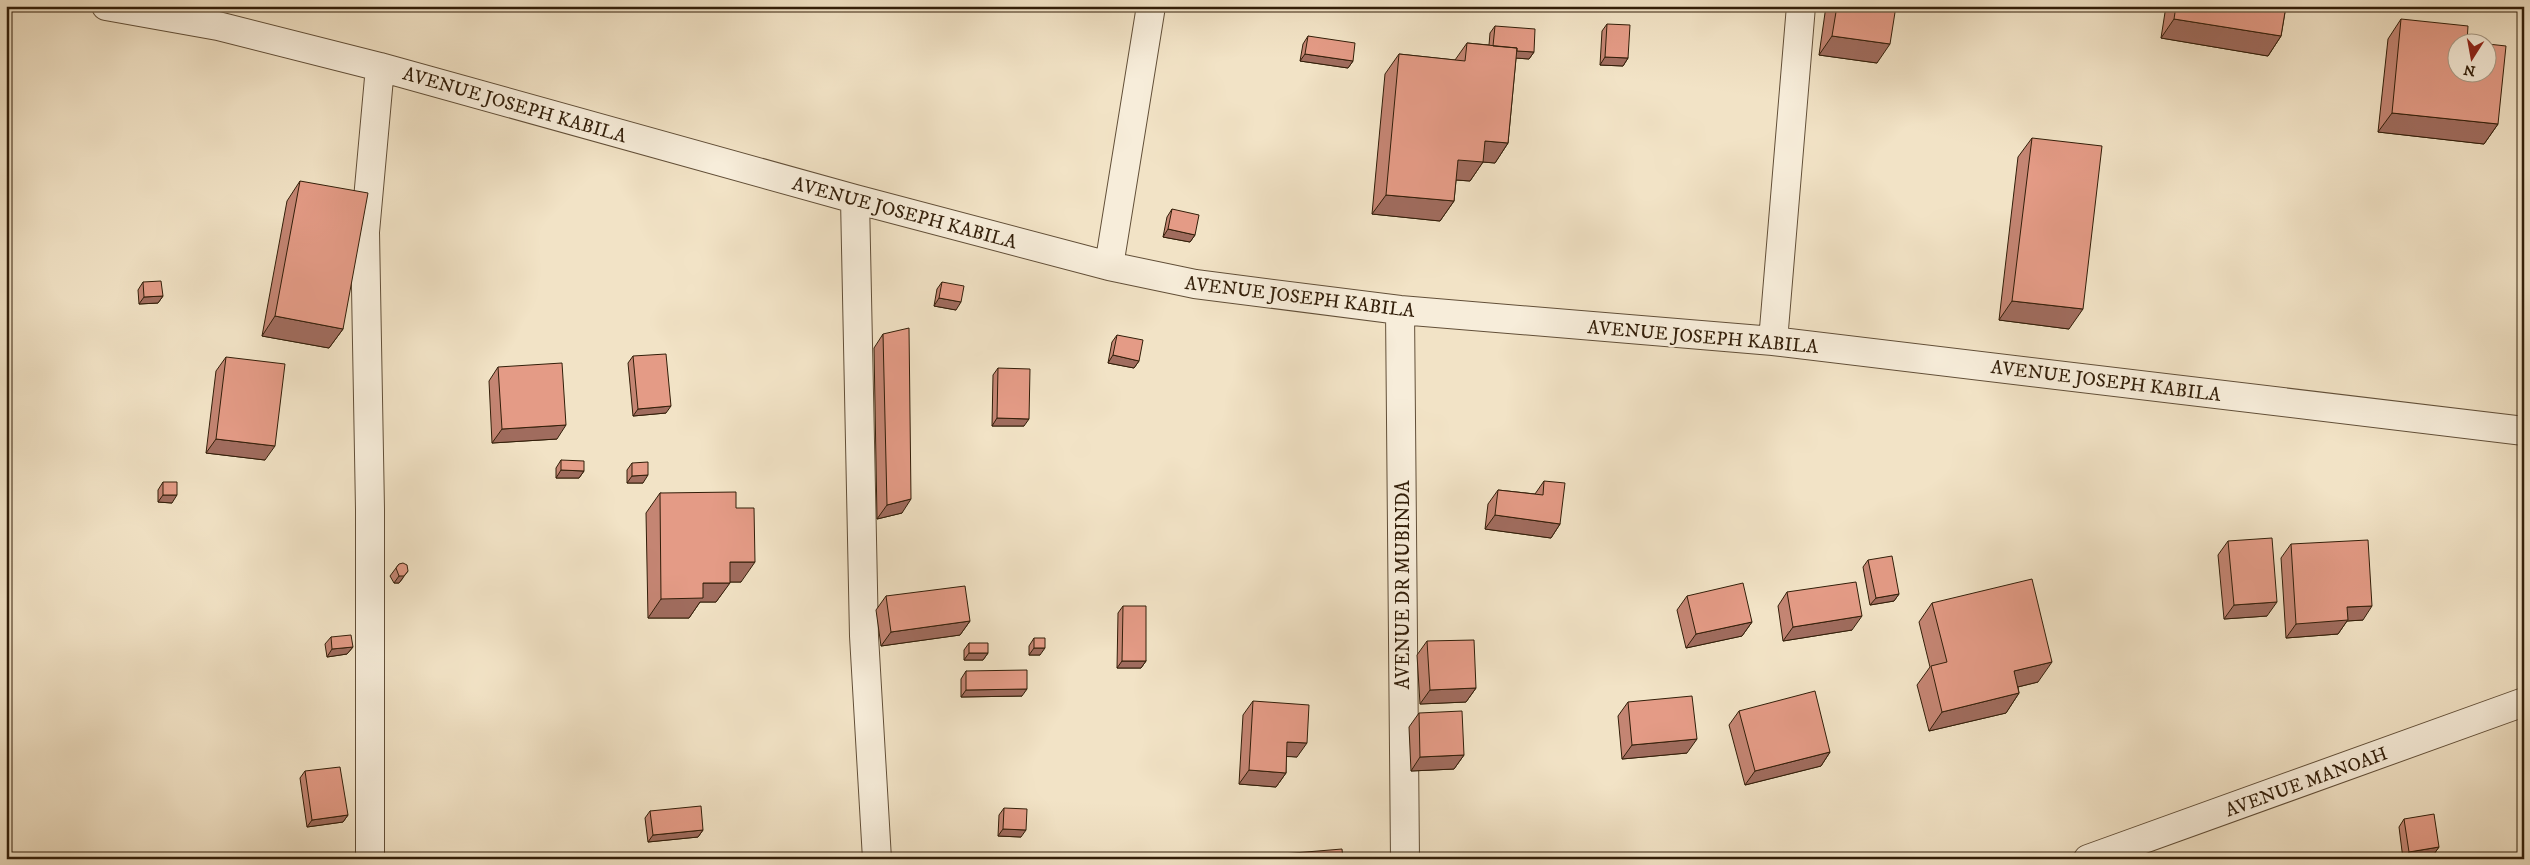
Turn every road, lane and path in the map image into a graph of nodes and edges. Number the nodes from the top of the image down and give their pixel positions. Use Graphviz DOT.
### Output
graph roads {
  1 [pos="106,6"];
  2 [pos="1151,6"];
  3 [pos="1801,6"];
  4 [pos="218,16"];
  5 [pos="380,67"];
  6 [pos="855,199"];
  7 [pos="1108,266"];
  8 [pos="1400,310"];
  9 [pos="1773,341"];
  10 [pos="2524,430"];
  11 [pos="2524,702"];
  12 [pos="2104,856"];
  13 [pos="370,859"];
  14 [pos="877,859"];
  15 [pos="1405,859"];
  1 -- 4 [label="street, AVENUE JOSEPH KABILA"];
  2 -- 7 [label="street"];
  3 -- 9 [label="street"];
  4 -- 5 [label="street, AVENUE JOSEPH KABILA"];
  5 -- 6 [label="street, AVENUE JOSEPH KABILA"];
  5 -- 13 [label="street"];
  6 -- 7 [label="street, AVENUE JOSEPH KABILA"];
  6 -- 14 [label="street"];
  7 -- 8 [label="street, AVENUE JOSEPH KABILA"];
  8 -- 9 [label="street, AVENUE JOSEPH KABILA"];
  8 -- 15 [label="street, AVENUE DR MUBINDA"];
  9 -- 10 [label="street, AVENUE JOSEPH KABILA"];
  11 -- 12 [label="street, AVENUE MANOAH"];
}
